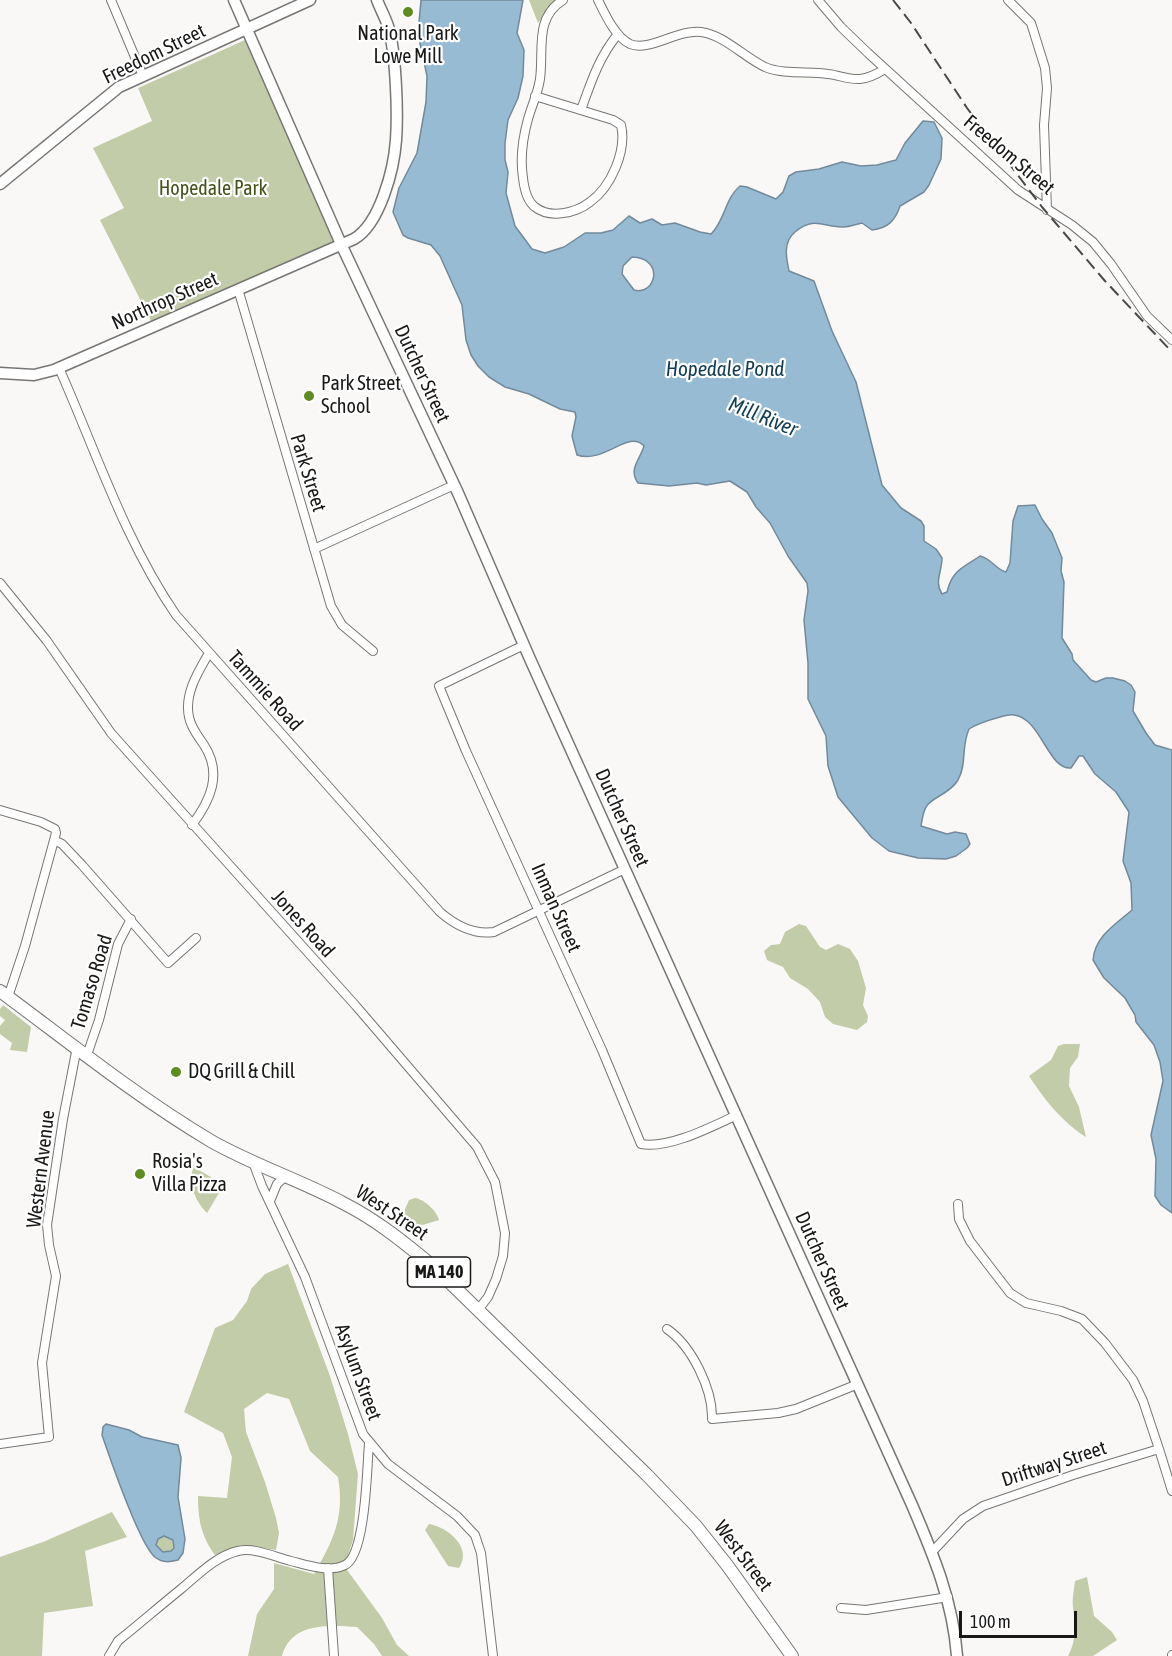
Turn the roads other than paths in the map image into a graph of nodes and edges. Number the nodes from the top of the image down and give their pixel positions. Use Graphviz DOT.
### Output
graph roads {
  1 [pos="111,0"];
  2 [pos="234,0"];
  3 [pos="310,0"];
  4 [pos="377,0"];
  5 [pos="563,0"];
  6 [pos="598,0"];
  7 [pos="819,0"];
  8 [pos="1008,0"];
  9 [pos="247,29"];
  10 [pos="618,34"];
  11 [pos="885,69"];
  12 [pos="143,76"];
  13 [pos="536,96"];
  14 [pos="581,110"];
  15 [pos="0,184"];
  16 [pos="1047,210"];
  17 [pos="341,244"];
  18 [pos="238,289"];
  19 [pos="1172,340"];
  20 [pos="59,368"];
  21 [pos="0,373"];
  22 [pos="454,485"];
  23 [pos="314,549"];
  24 [pos="0,584"];
  25 [pos="524,645"];
  26 [pos="373,651"];
  27 [pos="209,653"];
  28 [pos="0,810"];
  29 [pos="192,825"];
  30 [pos="54,840"];
  31 [pos="625,869"];
  32 [pos="538,910"];
  33 [pos="131,919"];
  34 [pos="196,938"];
  35 [pos="4,994"];
  36 [pos="77,1047"];
  37 [pos="87,1055"];
  38 [pos="737,1115"];
  39 [pos="253,1161"];
  40 [pos="286,1176"];
  41 [pos="270,1200"];
  42 [pos="958,1204"];
  43 [pos="478,1310"];
  44 [pos="667,1329"];
  45 [pos="858,1384"];
  46 [pos="369,1443"];
  47 [pos="0,1444"];
  48 [pos="1160,1449"];
  49 [pos="1172,1491"];
  50 [pos="932,1552"];
  51 [pos="328,1568"];
  52 [pos="948,1597"];
  53 [pos="841,1608"];
  54 [pos="109,1656"];
  55 [pos="334,1656"];
  56 [pos="493,1656"];
  57 [pos="792,1656"];
  58 [pos="957,1656"];
  1 -- 12 [label="street"];
  2 -- 9 [label="street, Dutcher Street"];
  3 -- 9 [label="street, Freedom Street"];
  4 -- 17 [label="street, Northrop Street"];
  5 -- 13 [label="street"];
  6 -- 10 [label="street"];
  7 -- 11 [label="street, Freedom Street"];
  8 -- 16 [label="street"];
  9 -- 12 [label="street, Freedom Street"];
  9 -- 17 [label="street, Dutcher Street"];
  10 -- 11 [label="street"];
  10 -- 14 [label="street"];
  11 -- 16 [label="street, Freedom Street"];
  12 -- 15 [label="street, Freedom Street"];
  13 -- 14 [label="street"];
  13 -- 14 [label="street"];
  16 -- 19 [label="street, Freedom Street"];
  17 -- 18 [label="street, Northrop Street"];
  17 -- 22 [label="street, Dutcher Street"];
  18 -- 20 [label="street, Northrop Street"];
  18 -- 23 [label="street, Park Street"];
  20 -- 21 [label="street, Northrop Street"];
  20 -- 27 [label="street, Tammie Road"];
  22 -- 23 [label="street"];
  22 -- 25 [label="street, Dutcher Street"];
  23 -- 26 [label="street, Park Street"];
  24 -- 29 [label="street, Jones Road"];
  25 -- 31 [label="street, Dutcher Street"];
  25 -- 32 [label="street, Inman Street"];
  27 -- 29 [label="street"];
  27 -- 32 [label="street, Tammie Road"];
  28 -- 30 [label="street, Tomaso Road"];
  29 -- 43 [label="street, Jones Road"];
  30 -- 33 [label="street, Tomaso Road"];
  30 -- 35 [label="street"];
  31 -- 32 [label="street, Tammie Road"];
  31 -- 38 [label="street, Dutcher Street"];
  32 -- 38 [label="street, Inman Street"];
  33 -- 34 [label="street, Tomaso Road"];
  33 -- 37 [label="street, Tomaso Road"];
  35 -- 36 [label="main road, West Street / MA 140"];
  36 -- 37 [label="main road, West Street / MA 140"];
  36 -- 47 [label="street, Western Avenue"];
  37 -- 39 [label="main road, West Street / MA 140"];
  38 -- 45 [label="street, Dutcher Street"];
  39 -- 40 [label="main road, West Street / MA 140"];
  39 -- 41 [label="street, Asylum Street"];
  40 -- 41 [label="street"];
  40 -- 43 [label="main road, West Street / MA 140"];
  41 -- 46 [label="street, Asylum Street"];
  42 -- 48 [label="street"];
  43 -- 57 [label="main road, West Street / MA 140"];
  44 -- 45 [label="street"];
  45 -- 50 [label="street, Dutcher Street"];
  46 -- 51 [label="street"];
  46 -- 56 [label="street, Asylum Street"];
  48 -- 49 [label="street"];
  48 -- 50 [label="street, Driftway Street"];
  50 -- 52 [label="street, Dutcher Street"];
  51 -- 54 [label="street"];
  51 -- 55 [label="street"];
  52 -- 53 [label="street"];
  52 -- 58 [label="street, Dutcher Street"];
}
